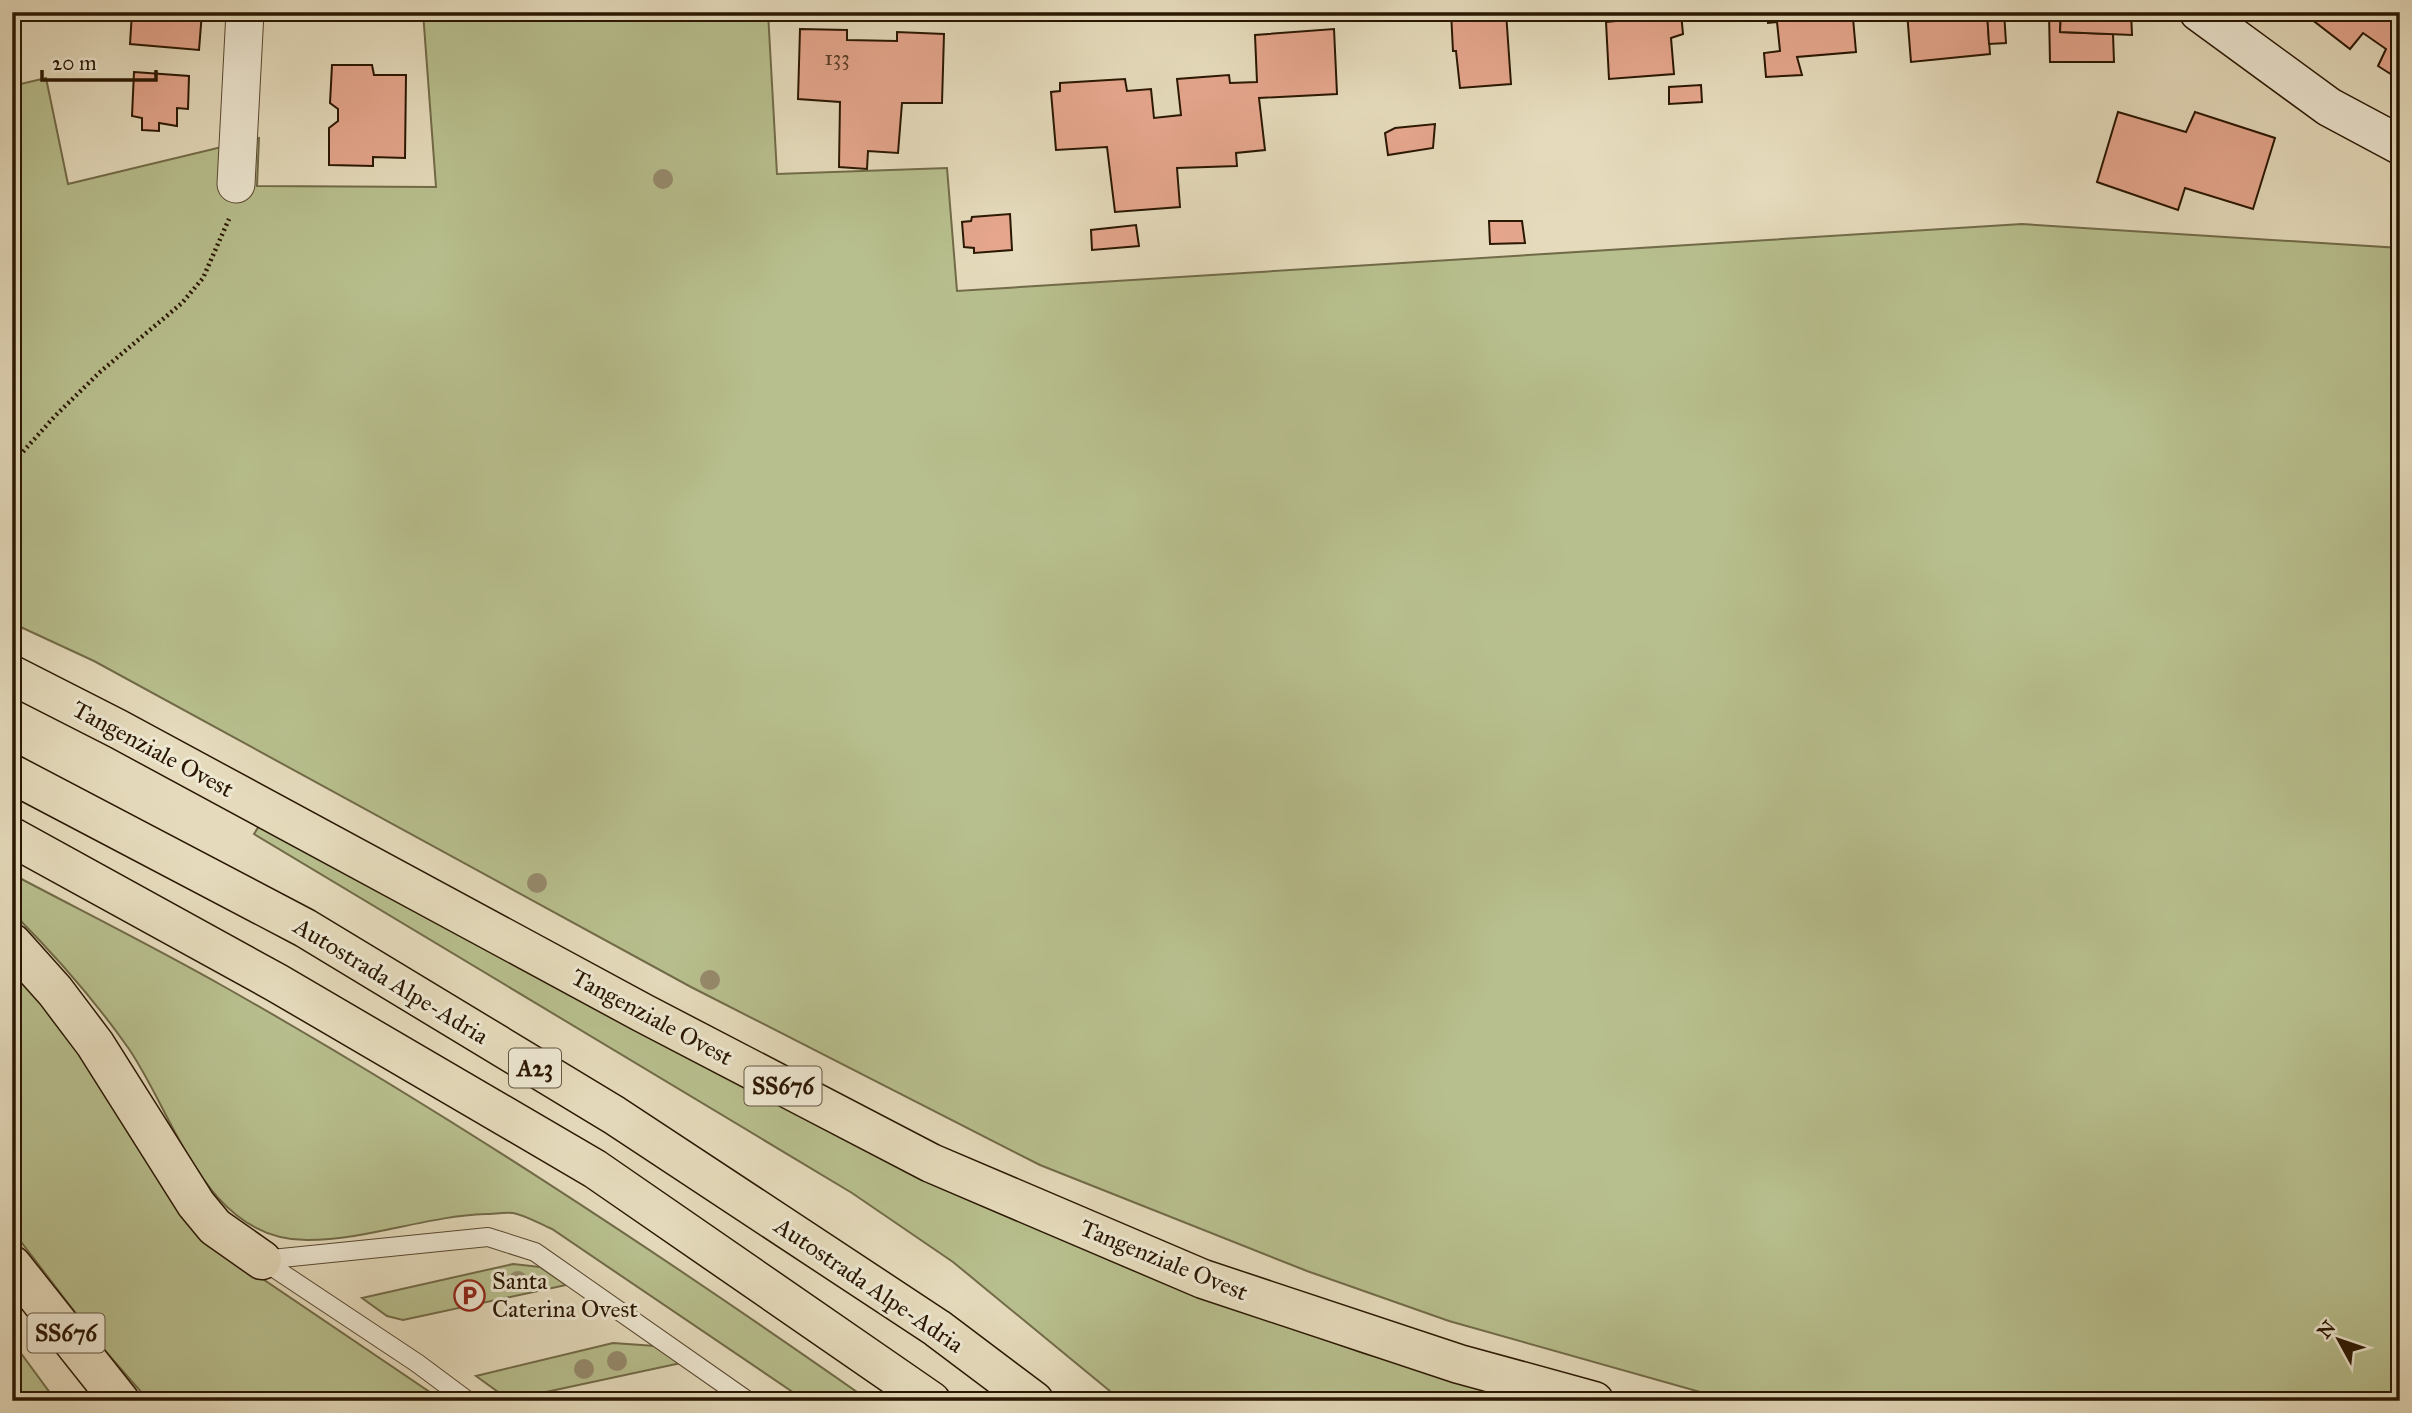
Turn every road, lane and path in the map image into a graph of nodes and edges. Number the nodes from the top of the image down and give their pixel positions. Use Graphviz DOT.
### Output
graph roads {
  1 [pos="245,12"];
  2 [pos="2199,12"];
  3 [pos="2400,145"];
  4 [pos="236,184"];
  5 [pos="12,464"];
  6 [pos="12,675"];
  7 [pos="12,774"];
  8 [pos="12,837"];
  9 [pos="12,943"];
  10 [pos="262,1260"];
  11 [pos="12,1265"];
  12 [pos="120,1401"];
  13 [pos="468,1401"];
  14 [pos="748,1401"];
  15 [pos="931,1401"];
  16 [pos="1034,1401"];
  17 [pos="1594,1401"];
  1 -- 4 [label="street"];
  2 -- 3 [label="street"];
  4 -- 5 [label="path"];
  6 -- 17 [label="highway, Tangenziale Ovest / SS676"];
  7 -- 16 [label="highway, Autostrada Alpe-Adria / A23"];
  8 -- 15 [label="highway, A23"];
  9 -- 10 [label="highway"];
  10 -- 13 [label="lane"];
  10 -- 14 [label="lane"];
  11 -- 12 [label="highway, SS676"];
}
